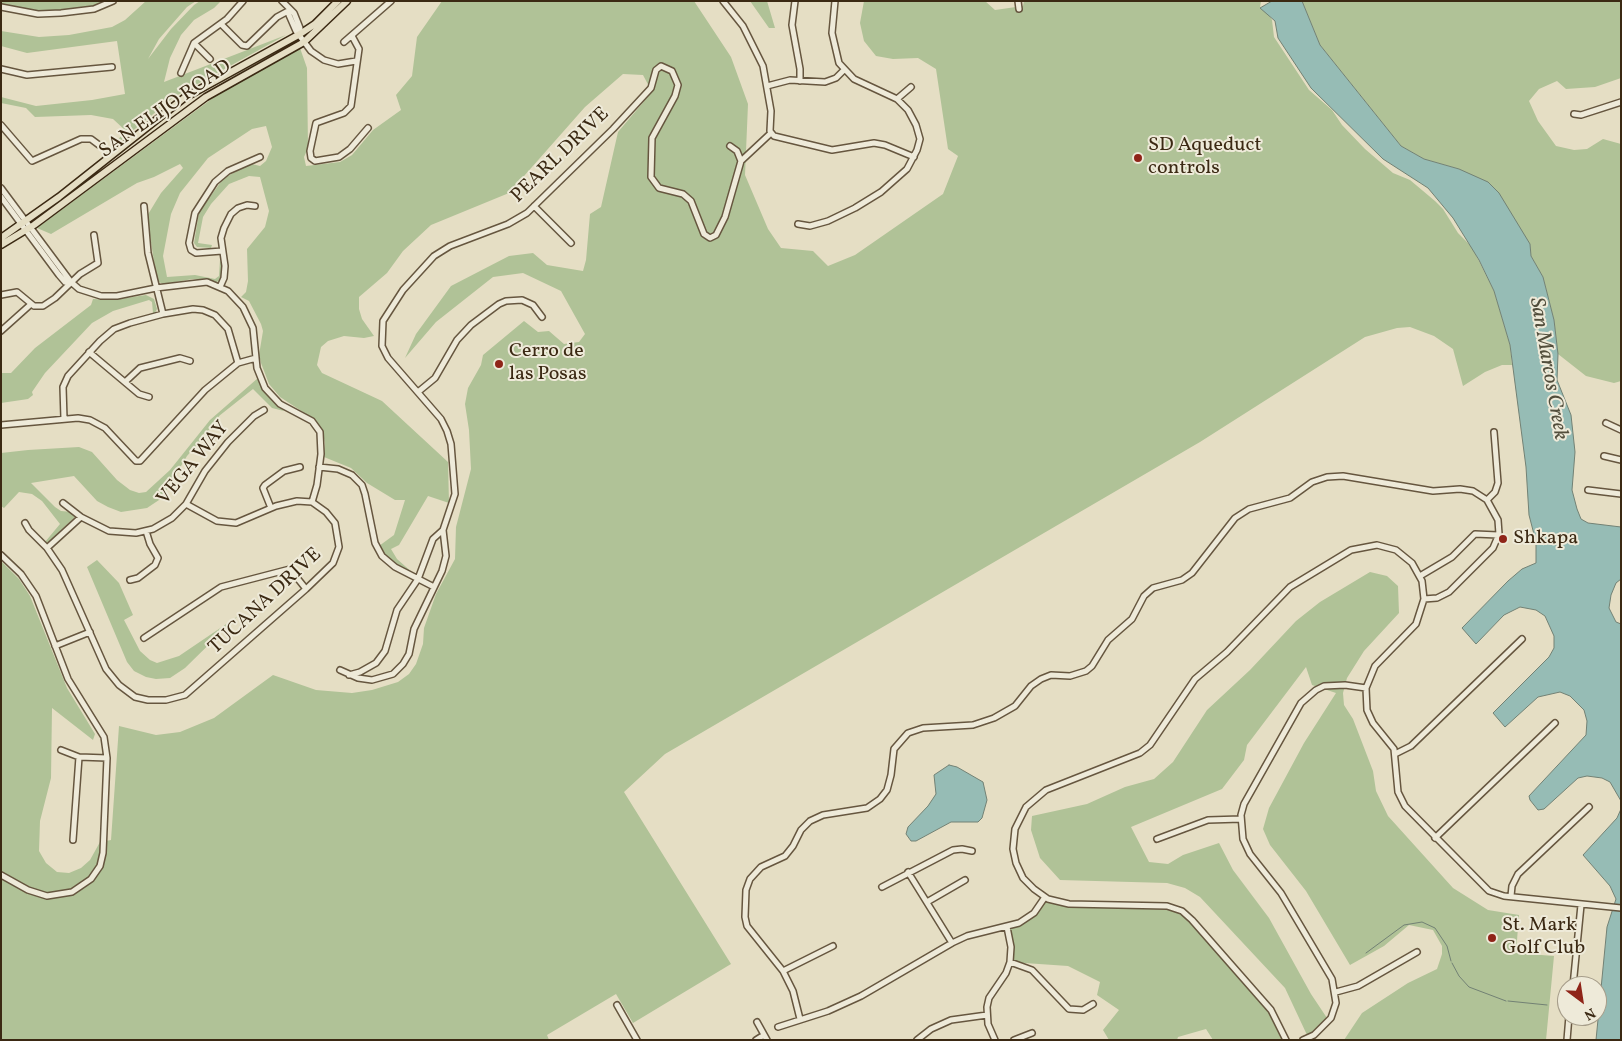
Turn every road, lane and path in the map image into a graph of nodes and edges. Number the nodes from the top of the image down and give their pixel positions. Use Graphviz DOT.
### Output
graph roads {
  1 [pos="113,1"];
  2 [pos="243,1"];
  3 [pos="282,1"];
  4 [pos="338,1"];
  5 [pos="347,1"];
  6 [pos="391,1"];
  7 [pos="722,1"];
  8 [pos="795,1"];
  9 [pos="835,1"];
  10 [pos="1018,1"];
  11 [pos="1,7"];
  12 [pos="1019,9"];
  13 [pos="290,10"];
  14 [pos="221,24"];
  15 [pos="300,34"];
  16 [pos="352,36"];
  17 [pos="304,42"];
  18 [pos="344,42"];
  19 [pos="194,43"];
  20 [pos="210,59"];
  21 [pos="356,61"];
  22 [pos="112,67"];
  23 [pos="1,69"];
  24 [pos="844,70"];
  25 [pos="182,73"];
  26 [pos="800,80"];
  27 [pos="767,86"];
  28 [pos="911,87"];
  29 [pos="897,99"];
  30 [pos="1621,102"];
  31 [pos="1574,114"];
  32 [pos="1,125"];
  33 [pos="368,128"];
  34 [pos="771,133"];
  35 [pos="99,145"];
  36 [pos="730,146"];
  37 [pos="260,157"];
  38 [pos="914,157"];
  39 [pos="741,161"];
  40 [pos="1,188"];
  41 [pos="1,197"];
  42 [pos="144,206"];
  43 [pos="255,206"];
  44 [pos="534,206"];
  45 [pos="798,224"];
  46 [pos="26,226"];
  47 [pos="94,235"];
  48 [pos="1,238"];
  49 [pos="572,243"];
  50 [pos="1,245"];
  51 [pos="222,251"];
  52 [pos="71,282"];
  53 [pos="220,287"];
  54 [pos="156,288"];
  55 [pos="1,295"];
  56 [pos="30,305"];
  57 [pos="163,314"];
  58 [pos="542,317"];
  59 [pos="1,331"];
  60 [pos="89,352"];
  61 [pos="256,358"];
  62 [pos="190,362"];
  63 [pos="238,363"];
  64 [pos="125,382"];
  65 [pos="418,392"];
  66 [pos="149,397"];
  67 [pos="264,410"];
  68 [pos="64,419"];
  69 [pos="1606,423"];
  70 [pos="1,425"];
  71 [pos="1621,430"];
  72 [pos="1494,432"];
  73 [pos="1604,456"];
  74 [pos="1621,460"];
  75 [pos="300,467"];
  76 [pos="320,467"];
  77 [pos="1588,490"];
  78 [pos="1621,494"];
  79 [pos="1487,500"];
  80 [pos="312,502"];
  81 [pos="63,503"];
  82 [pos="186,504"];
  83 [pos="271,508"];
  84 [pos="81,517"];
  85 [pos="25,523"];
  86 [pos="443,530"];
  87 [pos="146,531"];
  88 [pos="1498,536"];
  89 [pos="48,548"];
  90 [pos="1,555"];
  91 [pos="1420,576"];
  92 [pos="418,579"];
  93 [pos="130,580"];
  94 [pos="434,587"];
  95 [pos="306,589"];
  96 [pos="1424,599"];
  97 [pos="90,632"];
  98 [pos="144,638"];
  99 [pos="1522,639"];
  100 [pos="55,646"];
  101 [pos="340,670"];
  102 [pos="349,675"];
  103 [pos="1366,688"];
  104 [pos="1555,723"];
  105 [pos="62,750"];
  106 [pos="1395,754"];
  107 [pos="79,757"];
  108 [pos="107,758"];
  109 [pos="1589,807"];
  110 [pos="1241,819"];
  111 [pos="1435,838"];
  112 [pos="1157,839"];
  113 [pos="73,840"];
  114 [pos="972,851"];
  115 [pos="908,872"];
  116 [pos="1,875"];
  117 [pos="965,880"];
  118 [pos="882,887"];
  119 [pos="1044,896"];
  120 [pos="1511,896"];
  121 [pos="927,902"];
  122 [pos="1581,905"];
  123 [pos="1621,908"];
  124 [pos="1007,927"];
  125 [pos="952,943"];
  126 [pos="833,946"];
  127 [pos="1417,952"];
  128 [pos="1010,962"];
  129 [pos="783,971"];
  130 [pos="1574,976"];
  131 [pos="1336,992"];
  132 [pos="1093,1004"];
  133 [pos="617,1005"];
  134 [pos="987,1015"];
  135 [pos="800,1019"];
  136 [pos="757,1022"];
  137 [pos="1569,1026"];
  138 [pos="778,1027"];
  139 [pos="1032,1032"];
  140 [pos="765,1037"];
  141 [pos="637,1040"];
  142 [pos="756,1040"];
  143 [pos="917,1040"];
  144 [pos="995,1040"];
  145 [pos="1014,1040"];
  146 [pos="1286,1040"];
  147 [pos="1303,1040"];
  148 [pos="1567,1040"];
  1 -- 11 [label="street"];
  2 -- 14 [label="street"];
  3 -- 13 [label="street"];
  4 -- 15 [label="main road, SAN ELIJO ROAD"];
  5 -- 17 [label="main road, SAN ELIJO ROAD"];
  6 -- 16 [label="street"];
  7 -- 27 [label="street"];
  8 -- 26 [label="street"];
  9 -- 24 [label="street"];
  10 -- 12 [label="street"];
  13 -- 14 [label="street"];
  13 -- 15 [label="street"];
  14 -- 19 [label="street"];
  15 -- 17 [label="street"];
  15 -- 46 [label="main road, SAN ELIJO ROAD"];
  16 -- 18 [label="street"];
  16 -- 21 [label="street"];
  17 -- 21 [label="street"];
  17 -- 46 [label="main road, SAN ELIJO ROAD"];
  19 -- 20 [label="street"];
  19 -- 25 [label="street"];
  21 -- 33 [label="street"];
  22 -- 23 [label="street"];
  24 -- 26 [label="street"];
  24 -- 29 [label="street"];
  26 -- 27 [label="street"];
  27 -- 34 [label="street"];
  28 -- 29 [label="street"];
  29 -- 38 [label="street"];
  30 -- 31 [label="street"];
  32 -- 35 [label="street"];
  34 -- 38 [label="street"];
  34 -- 39 [label="street"];
  36 -- 39 [label="street"];
  37 -- 51 [label="street"];
  38 -- 45 [label="street"];
  39 -- 44 [label="street, PEARL DRIVE"];
  40 -- 46 [label="street"];
  41 -- 46 [label="street"];
  42 -- 54 [label="street"];
  43 -- 51 [label="street"];
  44 -- 49 [label="street"];
  44 -- 65 [label="street, PEARL DRIVE"];
  46 -- 48 [label="main road, SAN ELIJO ROAD"];
  46 -- 50 [label="main road, SAN ELIJO ROAD"];
  46 -- 52 [label="street"];
  47 -- 52 [label="street"];
  51 -- 53 [label="street"];
  52 -- 54 [label="street"];
  52 -- 56 [label="street"];
  53 -- 54 [label="street"];
  53 -- 61 [label="street"];
  54 -- 57 [label="street"];
  55 -- 56 [label="street"];
  56 -- 59 [label="street"];
  57 -- 60 [label="street"];
  57 -- 63 [label="street"];
  58 -- 65 [label="street"];
  60 -- 64 [label="street"];
  60 -- 68 [label="street"];
  61 -- 63 [label="street"];
  61 -- 76 [label="street"];
  62 -- 64 [label="street"];
  63 -- 68 [label="street"];
  64 -- 66 [label="street"];
  65 -- 86 [label="street, PEARL DRIVE"];
  67 -- 82 [label="street, VEGA WAY"];
  68 -- 70 [label="street"];
  69 -- 71 [label="street"];
  72 -- 79 [label="street"];
  73 -- 74 [label="street"];
  75 -- 83 [label="street"];
  76 -- 80 [label="street"];
  76 -- 92 [label="street"];
  77 -- 78 [label="street"];
  79 -- 88 [label="street"];
  79 -- 129 [label="street"];
  80 -- 83 [label="street"];
  80 -- 95 [label="street, TUCANA DRIVE"];
  81 -- 84 [label="street, VEGA WAY"];
  82 -- 83 [label="street"];
  82 -- 87 [label="street, VEGA WAY"];
  84 -- 87 [label="street, VEGA WAY"];
  84 -- 89 [label="street"];
  85 -- 89 [label="street, TUCANA DRIVE"];
  86 -- 92 [label="street, PEARL DRIVE"];
  86 -- 94 [label="street"];
  87 -- 93 [label="street"];
  88 -- 91 [label="street"];
  88 -- 96 [label="street"];
  89 -- 97 [label="street, TUCANA DRIVE"];
  90 -- 100 [label="street"];
  91 -- 96 [label="street"];
  91 -- 119 [label="street"];
  92 -- 94 [label="street"];
  92 -- 102 [label="street, PEARL DRIVE"];
  94 -- 102 [label="street"];
  95 -- 97 [label="street, TUCANA DRIVE"];
  95 -- 98 [label="street"];
  96 -- 103 [label="street"];
  97 -- 100 [label="street"];
  99 -- 106 [label="street"];
  100 -- 108 [label="street"];
  101 -- 102 [label="street"];
  103 -- 106 [label="street"];
  103 -- 110 [label="street"];
  104 -- 111 [label="street"];
  105 -- 107 [label="street"];
  106 -- 111 [label="street"];
  107 -- 108 [label="street"];
  107 -- 113 [label="street"];
  108 -- 116 [label="street"];
  109 -- 120 [label="street"];
  110 -- 112 [label="street"];
  110 -- 131 [label="street"];
  111 -- 120 [label="street"];
  114 -- 115 [label="street"];
  115 -- 118 [label="street"];
  115 -- 121 [label="street"];
  117 -- 121 [label="street"];
  119 -- 124 [label="street"];
  119 -- 146 [label="street"];
  120 -- 122 [label="street"];
  121 -- 125 [label="street"];
  122 -- 123 [label="street"];
  122 -- 130 [label="street"];
  124 -- 125 [label="street"];
  124 -- 128 [label="street"];
  125 -- 135 [label="street"];
  126 -- 129 [label="street"];
  127 -- 131 [label="street"];
  128 -- 132 [label="street"];
  128 -- 134 [label="street"];
  129 -- 135 [label="street"];
  131 -- 147 [label="street"];
  133 -- 141 [label="street"];
  134 -- 143 [label="street"];
  134 -- 144 [label="street"];
  135 -- 138 [label="street"];
  136 -- 140 [label="street"];
  137 -- 148 [label="street"];
  139 -- 145 [label="street"];
  140 -- 142 [label="street"];
}
